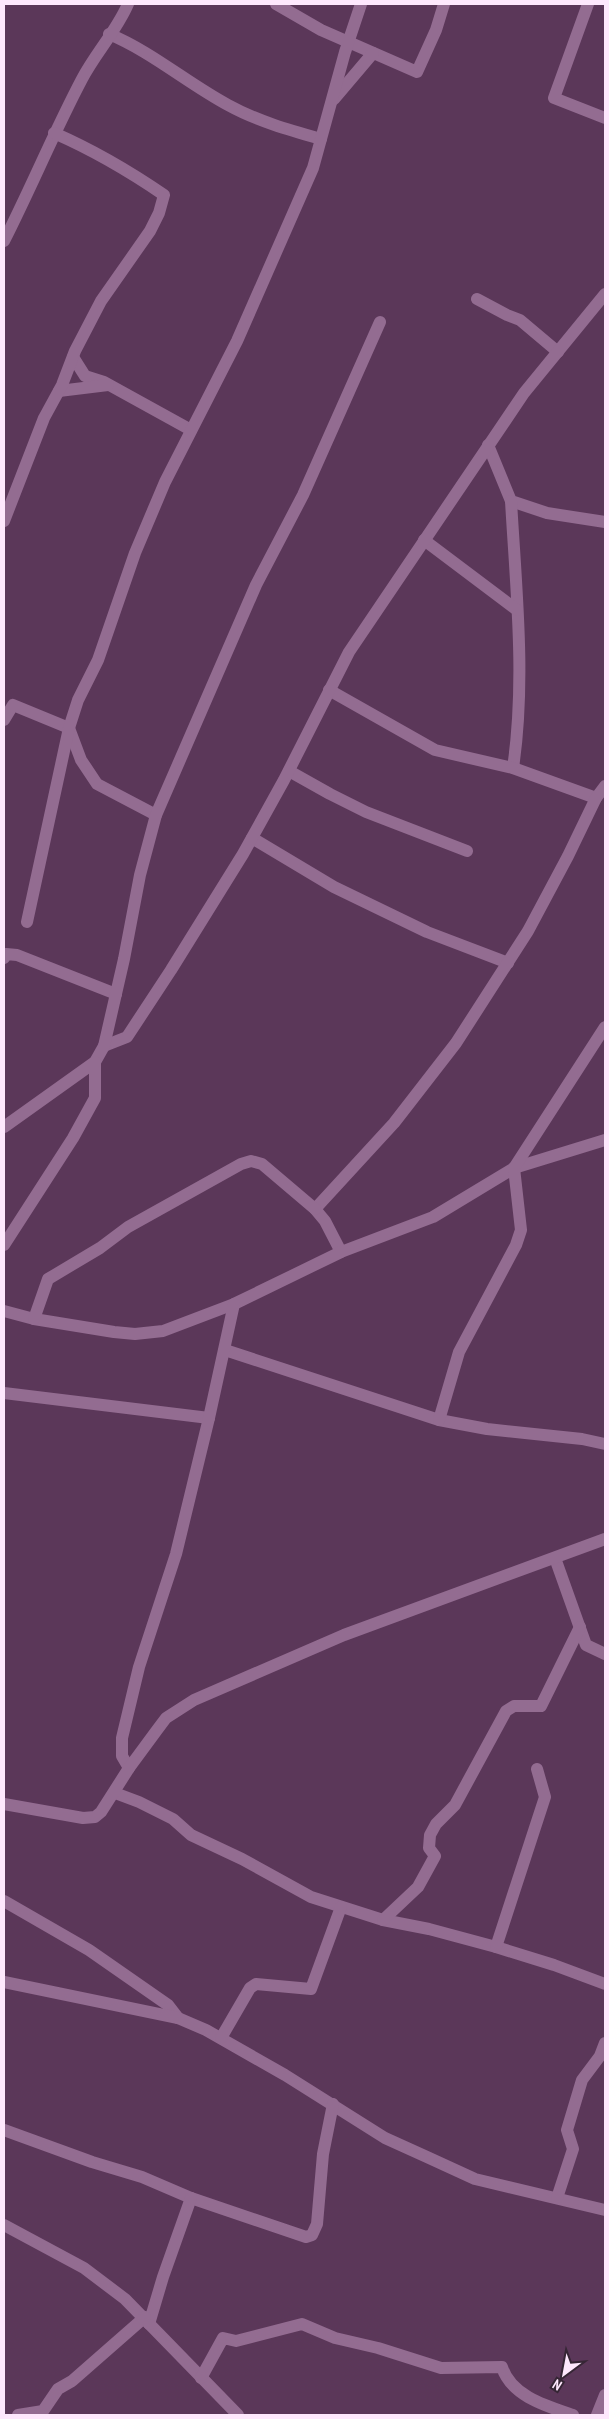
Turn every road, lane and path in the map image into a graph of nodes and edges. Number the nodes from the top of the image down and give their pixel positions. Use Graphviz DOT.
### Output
graph roads {
  1 [pos="128,4"];
  2 [pos="276,4"];
  3 [pos="361,4"];
  4 [pos="444,4"];
  5 [pos="588,4"];
  6 [pos="110,34"];
  7 [pos="348,42"];
  8 [pos="373,53"];
  9 [pos="331,102"];
  10 [pos="605,118"];
  11 [pos="54,133"];
  12 [pos="321,140"];
  13 [pos="4,241"];
  14 [pos="605,294"];
  15 [pos="477,299"];
  16 [pos="380,322"];
  17 [pos="558,352"];
  18 [pos="73,357"];
  19 [pos="108,385"];
  20 [pos="59,390"];
  21 [pos="191,430"];
  22 [pos="488,445"];
  23 [pos="511,501"];
  24 [pos="4,521"];
  25 [pos="605,522"];
  26 [pos="424,540"];
  27 [pos="517,610"];
  28 [pos="329,690"];
  29 [pos="4,720"];
  30 [pos="69,728"];
  31 [pos="513,768"];
  32 [pos="289,771"];
  33 [pos="605,786"];
  34 [pos="596,798"];
  35 [pos="156,815"];
  36 [pos="252,838"];
  37 [pos="467,851"];
  38 [pos="28,922"];
  39 [pos="4,958"];
  40 [pos="508,963"];
  41 [pos="116,994"];
  42 [pos="605,1027"];
  43 [pos="104,1046"];
  44 [pos="95,1062"];
  45 [pos="4,1127"];
  46 [pos="605,1140"];
  47 [pos="514,1168"];
  48 [pos="315,1209"];
  49 [pos="4,1245"];
  50 [pos="341,1252"];
  51 [pos="234,1304"];
  52 [pos="4,1311"];
  53 [pos="34,1319"];
  54 [pos="225,1350"];
  55 [pos="4,1393"];
  56 [pos="209,1418"];
  57 [pos="439,1420"];
  58 [pos="605,1444"];
  59 [pos="604,1536"];
  60 [pos="555,1558"];
  61 [pos="580,1627"];
  62 [pos="605,1654"];
  63 [pos="129,1768"];
  64 [pos="537,1769"];
  65 [pos="115,1793"];
  66 [pos="4,1804"];
  67 [pos="4,1901"];
  68 [pos="341,1907"];
  69 [pos="383,1920"];
  70 [pos="496,1948"];
  71 [pos="4,1982"];
  72 [pos="605,1984"];
  73 [pos="178,2018"];
  74 [pos="221,2038"];
  75 [pos="605,2043"];
  76 [pos="333,2104"];
  77 [pos="4,2130"];
  78 [pos="191,2198"];
  79 [pos="557,2198"];
  80 [pos="605,2210"];
  81 [pos="4,2225"];
  82 [pos="147,2320"];
  83 [pos="201,2378"];
  84 [pos="605,2395"];
  85 [pos="18,2415"];
  86 [pos="238,2415"];
  87 [pos="573,2415"];
  88 [pos="598,2415"];
  1 -- 6 [label="street"];
  2 -- 7 [label="street"];
  3 -- 7 [label="street"];
  4 -- 8 [label="street"];
  5 -- 10 [label="street"];
  6 -- 11 [label="street"];
  6 -- 12 [label="street"];
  7 -- 8 [label="street"];
  7 -- 9 [label="street"];
  8 -- 9 [label="street"];
  9 -- 12 [label="street"];
  11 -- 13 [label="street"];
  11 -- 18 [label="street"];
  12 -- 21 [label="street"];
  14 -- 17 [label="street"];
  15 -- 17 [label="street"];
  16 -- 35 [label="street"];
  17 -- 22 [label="street"];
  18 -- 19 [label="street"];
  18 -- 20 [label="street"];
  19 -- 20 [label="street"];
  19 -- 21 [label="street"];
  20 -- 24 [label="street"];
  21 -- 30 [label="street"];
  22 -- 23 [label="street"];
  22 -- 26 [label="street"];
  23 -- 25 [label="street"];
  23 -- 27 [label="street"];
  26 -- 27 [label="street"];
  26 -- 28 [label="street"];
  27 -- 31 [label="street"];
  28 -- 31 [label="street"];
  28 -- 32 [label="street"];
  29 -- 30 [label="street"];
  30 -- 35 [label="street"];
  30 -- 38 [label="street"];
  31 -- 34 [label="street"];
  32 -- 36 [label="street"];
  32 -- 37 [label="street"];
  33 -- 34 [label="street"];
  34 -- 40 [label="street"];
  35 -- 41 [label="street"];
  36 -- 40 [label="street"];
  36 -- 43 [label="street"];
  39 -- 41 [label="street"];
  40 -- 48 [label="street"];
  41 -- 43 [label="street"];
  42 -- 47 [label="street"];
  43 -- 44 [label="street"];
  44 -- 45 [label="street"];
  44 -- 49 [label="street"];
  46 -- 47 [label="street"];
  47 -- 50 [label="street"];
  47 -- 57 [label="street"];
  48 -- 50 [label="street"];
  48 -- 53 [label="street"];
  50 -- 51 [label="street"];
  51 -- 53 [label="street"];
  51 -- 54 [label="street"];
  52 -- 53 [label="street"];
  54 -- 56 [label="street"];
  54 -- 57 [label="street"];
  55 -- 56 [label="street"];
  56 -- 63 [label="street"];
  57 -- 58 [label="street"];
  59 -- 60 [label="street"];
  60 -- 61 [label="street"];
  60 -- 63 [label="street"];
  61 -- 62 [label="street"];
  61 -- 69 [label="street"];
  63 -- 65 [label="street"];
  64 -- 70 [label="street"];
  65 -- 66 [label="street"];
  65 -- 68 [label="street"];
  67 -- 73 [label="street"];
  68 -- 69 [label="street"];
  68 -- 74 [label="street"];
  69 -- 70 [label="street"];
  70 -- 72 [label="street"];
  71 -- 73 [label="street"];
  73 -- 74 [label="street"];
  74 -- 76 [label="street"];
  75 -- 79 [label="street"];
  76 -- 78 [label="street"];
  76 -- 79 [label="street"];
  77 -- 78 [label="street"];
  78 -- 82 [label="street"];
  79 -- 80 [label="street"];
  81 -- 82 [label="street"];
  82 -- 83 [label="street"];
  82 -- 85 [label="street"];
  83 -- 86 [label="street"];
  83 -- 87 [label="street"];
  84 -- 88 [label="street"];
}
